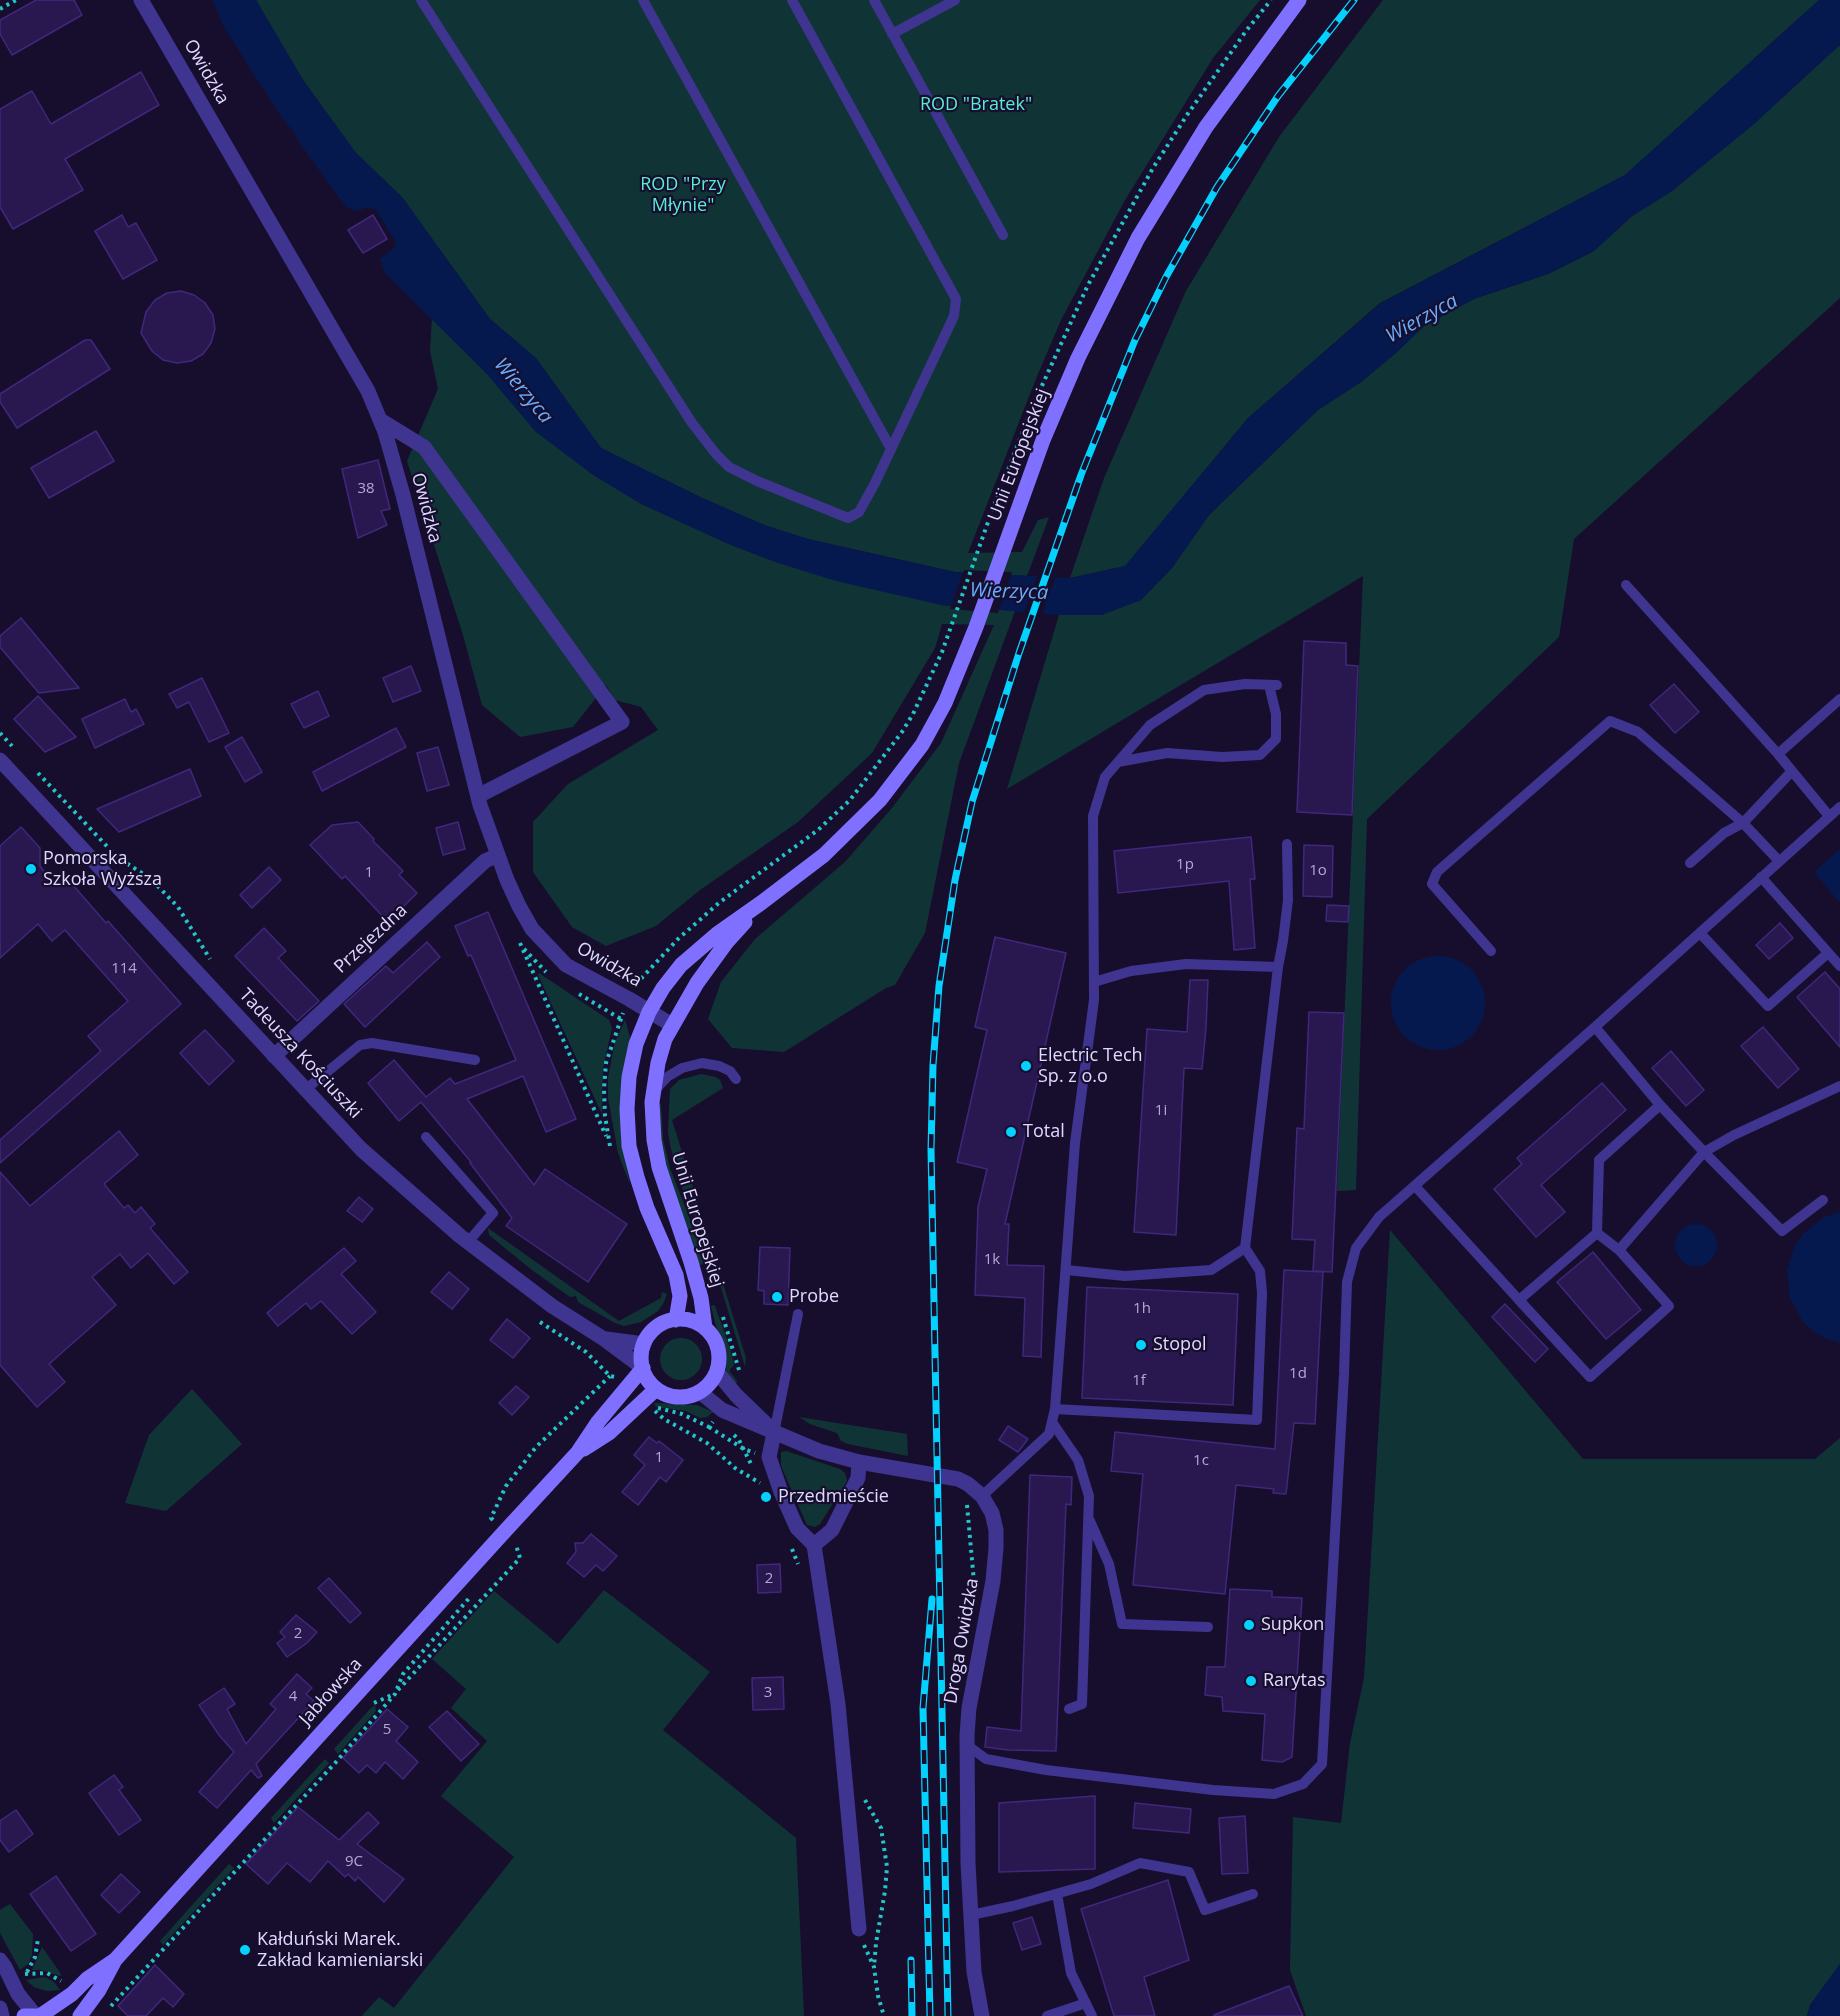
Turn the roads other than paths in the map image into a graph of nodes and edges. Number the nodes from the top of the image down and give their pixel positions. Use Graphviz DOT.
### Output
graph roads {
  1 [pos="141,0"];
  2 [pos="420,0"];
  3 [pos="643,0"];
  4 [pos="792,0"];
  5 [pos="874,0"];
  6 [pos="955,0"];
  7 [pos="1299,0"];
  8 [pos="892,34"];
  9 [pos="1003,235"];
  10 [pos="380,420"];
  11 [pos="891,447"];
  12 [pos="1626,585"];
  13 [pos="1840,699"];
  14 [pos="1778,754"];
  15 [pos="0,760"];
  16 [pos="1118,762"];
  17 [pos="1792,771"];
  18 [pos="478,796"];
  19 [pos="1840,807"];
  20 [pos="1829,816"];
  21 [pos="1743,823"];
  22 [pos="1287,844"];
  23 [pos="498,855"];
  24 [pos="1779,861"];
  25 [pos="1690,863"];
  26 [pos="1761,877"];
  27 [pos="761,903"];
  28 [pos="1700,933"];
  29 [pos="1491,951"];
  30 [pos="1828,952"];
  31 [pos="1840,966"];
  32 [pos="1278,967"];
  33 [pos="1094,982"];
  34 [pos="649,1012"];
  35 [pos="672,1025"];
  36 [pos="1595,1027"];
  37 [pos="274,1056"];
  38 [pos="475,1060"];
  39 [pos="736,1079"];
  40 [pos="1840,1086"];
  41 [pos="305,1090"];
  42 [pos="653,1092"];
  43 [pos="1660,1105"];
  44 [pos="426,1137"];
  45 [pos="1704,1152"];
  46 [pos="1414,1186"];
  47 [pos="1824,1200"];
  48 [pos="1597,1233"];
  49 [pos="468,1242"];
  50 [pos="1245,1248"];
  51 [pos="1619,1250"];
  52 [pos="1066,1270"];
  53 [pos="1520,1300"];
  54 [pos="798,1314"];
  55 [pos="676,1320"];
  56 [pos="705,1328"];
  57 [pos="604,1339"];
  58 [pos="644,1344"];
  59 [pos="643,1368"];
  60 [pos="717,1372"];
  61 [pos="656,1389"];
  62 [pos="700,1392"];
  63 [pos="1055,1410"];
  64 [pos="1052,1422"];
  65 [pos="774,1433"];
  66 [pos="579,1452"];
  67 [pos="858,1462"];
  68 [pos="982,1496"];
  69 [pos="1088,1518"];
  70 [pos="814,1545"];
  71 [pos="1208,1627"];
  72 [pos="1069,1709"];
  73 [pos="967,1745"];
  74 [pos="1057,1894"];
  75 [pos="1253,1894"];
  76 [pos="971,1915"];
  77 [pos="859,1929"];
  78 [pos="0,1960"];
  79 [pos="115,1960"];
  80 [pos="1086,2003"];
  81 [pos="0,2008"];
  82 [pos="2,2016"];
  83 [pos="35,2016"];
  84 [pos="81,2016"];
  85 [pos="982,2016"];
  86 [pos="1047,2016"];
  87 [pos="1092,2016"];
  1 -- 10 [label="street, Owidzka"];
  2 -- 11 [label="lane"];
  3 -- 11 [label="lane"];
  4 -- 11 [label="lane"];
  5 -- 8 [label="lane"];
  6 -- 8 [label="lane"];
  7 -- 27 [label="main road, Unii Europejskiej"];
  8 -- 9 [label="lane"];
  10 -- 18 [label="street, Owidzka"];
  10 -- 18 [label="street"];
  12 -- 14 [label="lane"];
  13 -- 14 [label="lane"];
  14 -- 17 [label="lane"];
  15 -- 37 [label="street, Tadeusza Kościuszki"];
  16 -- 16 [label="lane"];
  16 -- 33 [label="lane"];
  17 -- 20 [label="lane"];
  17 -- 21 [label="lane"];
  18 -- 23 [label="street, Owidzka"];
  19 -- 20 [label="lane"];
  20 -- 24 [label="lane"];
  21 -- 24 [label="lane"];
  21 -- 25 [label="lane"];
  21 -- 29 [label="lane"];
  22 -- 32 [label="lane"];
  23 -- 34 [label="street, Owidzka"];
  23 -- 37 [label="street, Przejezdna"];
  24 -- 26 [label="lane"];
  26 -- 28 [label="lane"];
  26 -- 30 [label="lane"];
  27 -- 34 [label="main road, Unii Europejskiej"];
  27 -- 35 [label="main road, Unii Europejskiej"];
  28 -- 30 [label="lane"];
  28 -- 36 [label="lane"];
  30 -- 31 [label="lane"];
  32 -- 33 [label="lane"];
  32 -- 50 [label="lane"];
  33 -- 52 [label="lane"];
  34 -- 35 [label="street, Owidzka"];
  34 -- 55 [label="main road, Owidzka"];
  35 -- 42 [label="main road, Unii Europejskiej"];
  36 -- 43 [label="lane"];
  36 -- 46 [label="lane"];
  37 -- 41 [label="street, Tadeusza Kościuszki"];
  38 -- 41 [label="lane"];
  39 -- 42 [label="lane"];
  40 -- 45 [label="lane"];
  41 -- 49 [label="street, Tadeusza Kościuszki"];
  42 -- 56 [label="main road, Unii Europejskiej"];
  43 -- 45 [label="lane"];
  43 -- 48 [label="lane"];
  44 -- 49 [label="lane"];
  45 -- 47 [label="lane"];
  45 -- 51 [label="lane"];
  46 -- 53 [label="lane"];
  46 -- 73 [label="lane"];
  48 -- 51 [label="lane"];
  48 -- 53 [label="lane"];
  49 -- 57 [label="street, Tadeusza Kościuszki"];
  50 -- 52 [label="lane"];
  50 -- 63 [label="lane"];
  51 -- 53 [label="lane"];
  52 -- 63 [label="lane"];
  54 -- 65 [label="lane"];
  55 -- 56 [label="main road"];
  55 -- 58 [label="main road"];
  56 -- 60 [label="main road"];
  57 -- 58 [label="street, Tadeusza Kościuszki"];
  57 -- 59 [label="street, Tadeusza Kościuszki"];
  58 -- 59 [label="main road"];
  59 -- 61 [label="main road"];
  59 -- 66 [label="main road, Jabłowska"];
  60 -- 62 [label="main road"];
  60 -- 65 [label="street"];
  61 -- 62 [label="main road"];
  61 -- 66 [label="main road, Jabłowska"];
  62 -- 65 [label="street"];
  63 -- 64 [label="lane"];
  64 -- 68 [label="lane"];
  64 -- 69 [label="lane"];
  65 -- 67 [label="street"];
  65 -- 70 [label="street"];
  66 -- 79 [label="main road, Jabłowska"];
  67 -- 68 [label="street"];
  67 -- 70 [label="street"];
  68 -- 73 [label="street, Droga Owidzka"];
  69 -- 71 [label="lane"];
  69 -- 72 [label="lane"];
  70 -- 77 [label="street"];
  73 -- 76 [label="street, Droga Owidzka"];
  74 -- 75 [label="lane"];
  74 -- 76 [label="lane"];
  74 -- 80 [label="lane"];
  76 -- 85 [label="street, Droga Owidzka"];
  78 -- 83 [label="street"];
  79 -- 83 [label="main road, Jabłowska"];
  79 -- 84 [label="main road, Jabłowska"];
  80 -- 86 [label="lane"];
  80 -- 87 [label="lane"];
  81 -- 82 [label="street"];
}
